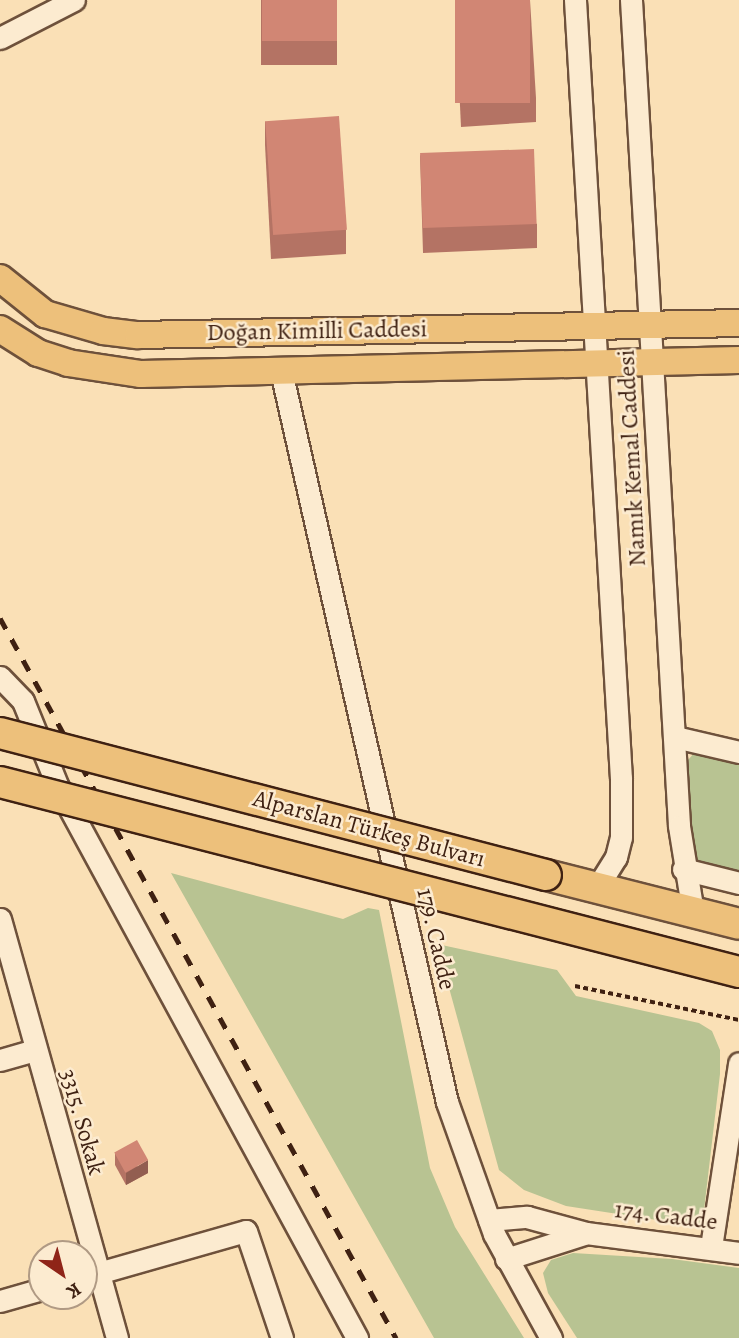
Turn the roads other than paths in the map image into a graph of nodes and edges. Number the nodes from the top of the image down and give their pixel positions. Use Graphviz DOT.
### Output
graph roads {
  1 [pos="74,0"];
  2 [pos="575,0"];
  3 [pos="631,0"];
  4 [pos="0,38"];
  5 [pos="0,278"];
  6 [pos="739,323"];
  7 [pos="650,324"];
  8 [pos="594,326"];
  9 [pos="0,329"];
  10 [pos="739,360"];
  11 [pos="653,362"];
  12 [pos="597,364"];
  13 [pos="281,371"];
  14 [pos="0,677"];
  15 [pos="0,733"];
  16 [pos="675,737"];
  17 [pos="739,752"];
  18 [pos="0,782"];
  19 [pos="683,869"];
  20 [pos="739,883"];
  21 [pos="596,888"];
  22 [pos="693,912"];
  23 [pos="0,919"];
  24 [pos="739,924"];
  25 [pos="739,972"];
  26 [pos="34,1050"];
  27 [pos="0,1060"];
  28 [pos="739,1063"];
  29 [pos="489,1220"];
  30 [pos="586,1233"];
  31 [pos="82,1240"];
  32 [pos="711,1247"];
  33 [pos="739,1253"];
  34 [pos="506,1259"];
  35 [pos="98,1273"];
  36 [pos="98,1292"];
  37 [pos="28,1293"];
  38 [pos="0,1301"];
  39 [pos="117,1338"];
  40 [pos="282,1338"];
  41 [pos="357,1338"];
  42 [pos="551,1338"];
  1 -- 4 [label="street"];
  2 -- 8 [label="street, Namık Kemal Caddesi"];
  3 -- 7 [label="street, Namık Kemal Caddesi"];
  5 -- 8 [label="main road, Doğan Kimilli Caddesi"];
  6 -- 7 [label="main road, Doğan Kimilli Caddesi"];
  7 -- 8 [label="main road, Doğan Kimilli Caddesi"];
  7 -- 11 [label="street, Namık Kemal Caddesi"];
  8 -- 12 [label="street, Namık Kemal Caddesi"];
  9 -- 13 [label="main road, Doğan Kimilli Caddesi"];
  10 -- 11 [label="main road, Doğan Kimilli Caddesi"];
  11 -- 12 [label="main road, Doğan Kimilli Caddesi"];
  11 -- 16 [label="street, Namık Kemal Caddesi"];
  12 -- 13 [label="main road, Doğan Kimilli Caddesi"];
  12 -- 21 [label="street, Namık Kemal Caddesi"];
  13 -- 29 [label="street, 179. Cadde"];
  14 -- 41 [label="street"];
  15 -- 21 [label="highway, Alparslan Türkeş Bulvarı, bridge"];
  16 -- 17 [label="street"];
  16 -- 19 [label="street, Namık Kemal Caddesi"];
  18 -- 25 [label="highway, Alparslan Türkeş Bulvarı, bridge"];
  19 -- 20 [label="street"];
  19 -- 22 [label="street, Namık Kemal Caddesi"];
  21 -- 22 [label="highway, Alparslan Türkeş Bulvarı"];
  22 -- 24 [label="highway, Alparslan Türkeş Bulvarı"];
  23 -- 26 [label="street, 3315. Sokak"];
  26 -- 27 [label="street"];
  26 -- 31 [label="street, 3315. Sokak"];
  28 -- 32 [label="street"];
  29 -- 30 [label="street, 174. Cadde"];
  29 -- 34 [label="street, 179. Cadde"];
  30 -- 32 [label="street, 174. Cadde"];
  30 -- 34 [label="street"];
  32 -- 33 [label="street, 174. Cadde"];
  34 -- 42 [label="street, 179. Cadde"];
  35 -- 40 [label="street"];
  36 -- 39 [label="street, 3315. Sokak"];
  37 -- 38 [label="street"];
}
